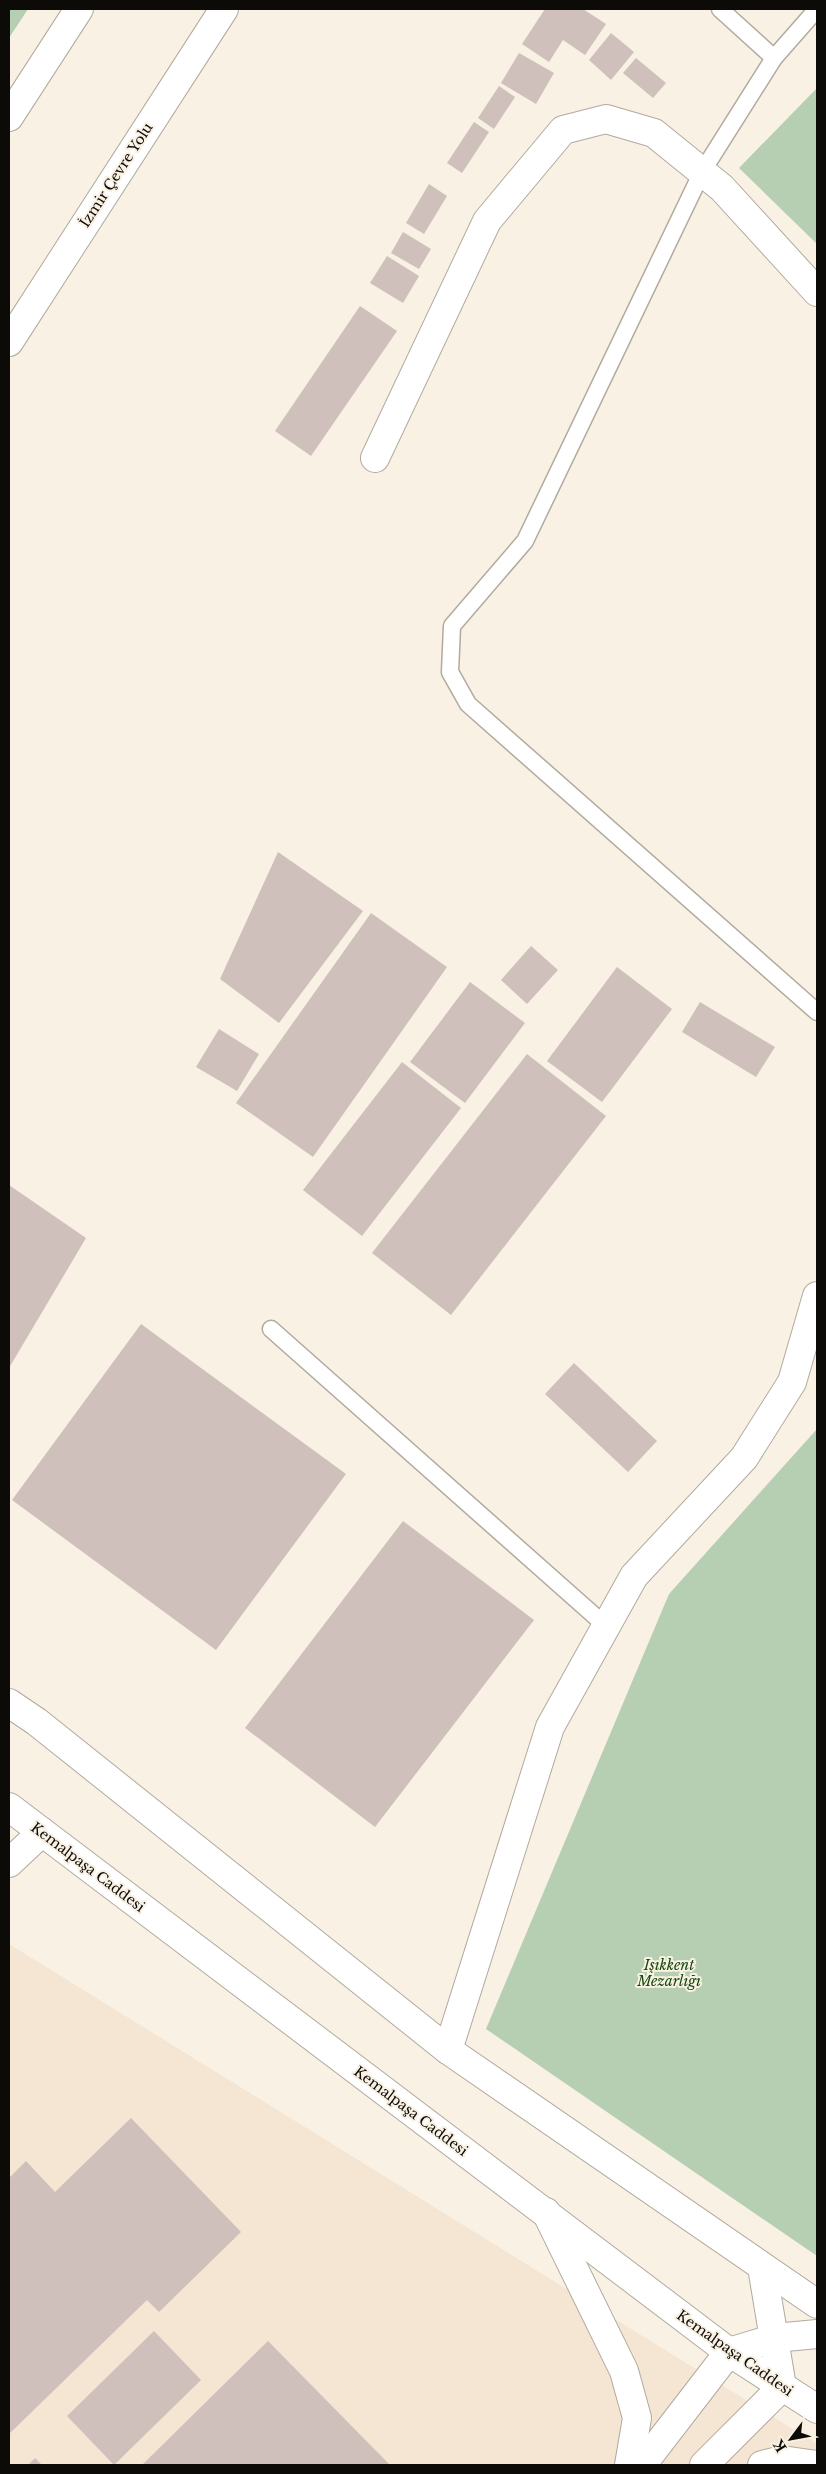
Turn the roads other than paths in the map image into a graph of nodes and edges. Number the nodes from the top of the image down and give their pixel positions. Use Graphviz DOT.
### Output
graph roads {
  1 [pos="79,9"];
  2 [pos="224,9"];
  3 [pos="720,9"];
  4 [pos="817,9"];
  5 [pos="774,58"];
  6 [pos="9,117"];
  7 [pos="702,172"];
  8 [pos="817,292"];
  9 [pos="9,342"];
  10 [pos="375,458"];
  11 [pos="817,1012"];
  12 [pos="817,1296"];
  13 [pos="271,1329"];
  14 [pos="606,1626"];
  15 [pos="9,1703"];
  16 [pos="9,1807"];
  17 [pos="42,1832"];
  18 [pos="9,1863"];
  19 [pos="448,2050"];
  20 [pos="546,2212"];
  21 [pos="762,2267"];
  22 [pos="817,2304"];
  23 [pos="817,2334"];
  24 [pos="775,2338"];
  25 [pos="729,2352"];
  26 [pos="782,2386"];
  27 [pos="817,2410"];
  28 [pos="629,2465"];
  29 [pos="642,2465"];
  30 [pos="704,2465"];
  31 [pos="762,2465"];
  32 [pos="817,2465"];
  1 -- 6 [label="main road"];
  2 -- 9 [label="main road, İzmir Çevre Yolu"];
  3 -- 5 [label="lane"];
  4 -- 5 [label="lane"];
  5 -- 7 [label="lane"];
  7 -- 8 [label="main road"];
  7 -- 10 [label="main road"];
  7 -- 11 [label="lane"];
  12 -- 14 [label="main road"];
  13 -- 14 [label="lane"];
  14 -- 19 [label="main road"];
  15 -- 19 [label="main road"];
  16 -- 17 [label="main road, Kemalpaşa Caddesi"];
  17 -- 18 [label="main road"];
  17 -- 20 [label="main road, Kemalpaşa Caddesi"];
  19 -- 21 [label="main road"];
  20 -- 25 [label="main road, Kemalpaşa Caddesi"];
  20 -- 28 [label="main road"];
  21 -- 22 [label="main road"];
  21 -- 24 [label="main road"];
  23 -- 24 [label="main road"];
  24 -- 25 [label="main road"];
  24 -- 26 [label="main road"];
  25 -- 26 [label="main road, Kemalpaşa Caddesi"];
  25 -- 29 [label="main road"];
  26 -- 27 [label="main road, Kemalpaşa Caddesi"];
  26 -- 30 [label="main road"];
  31 -- 32 [label="main road"];
}
